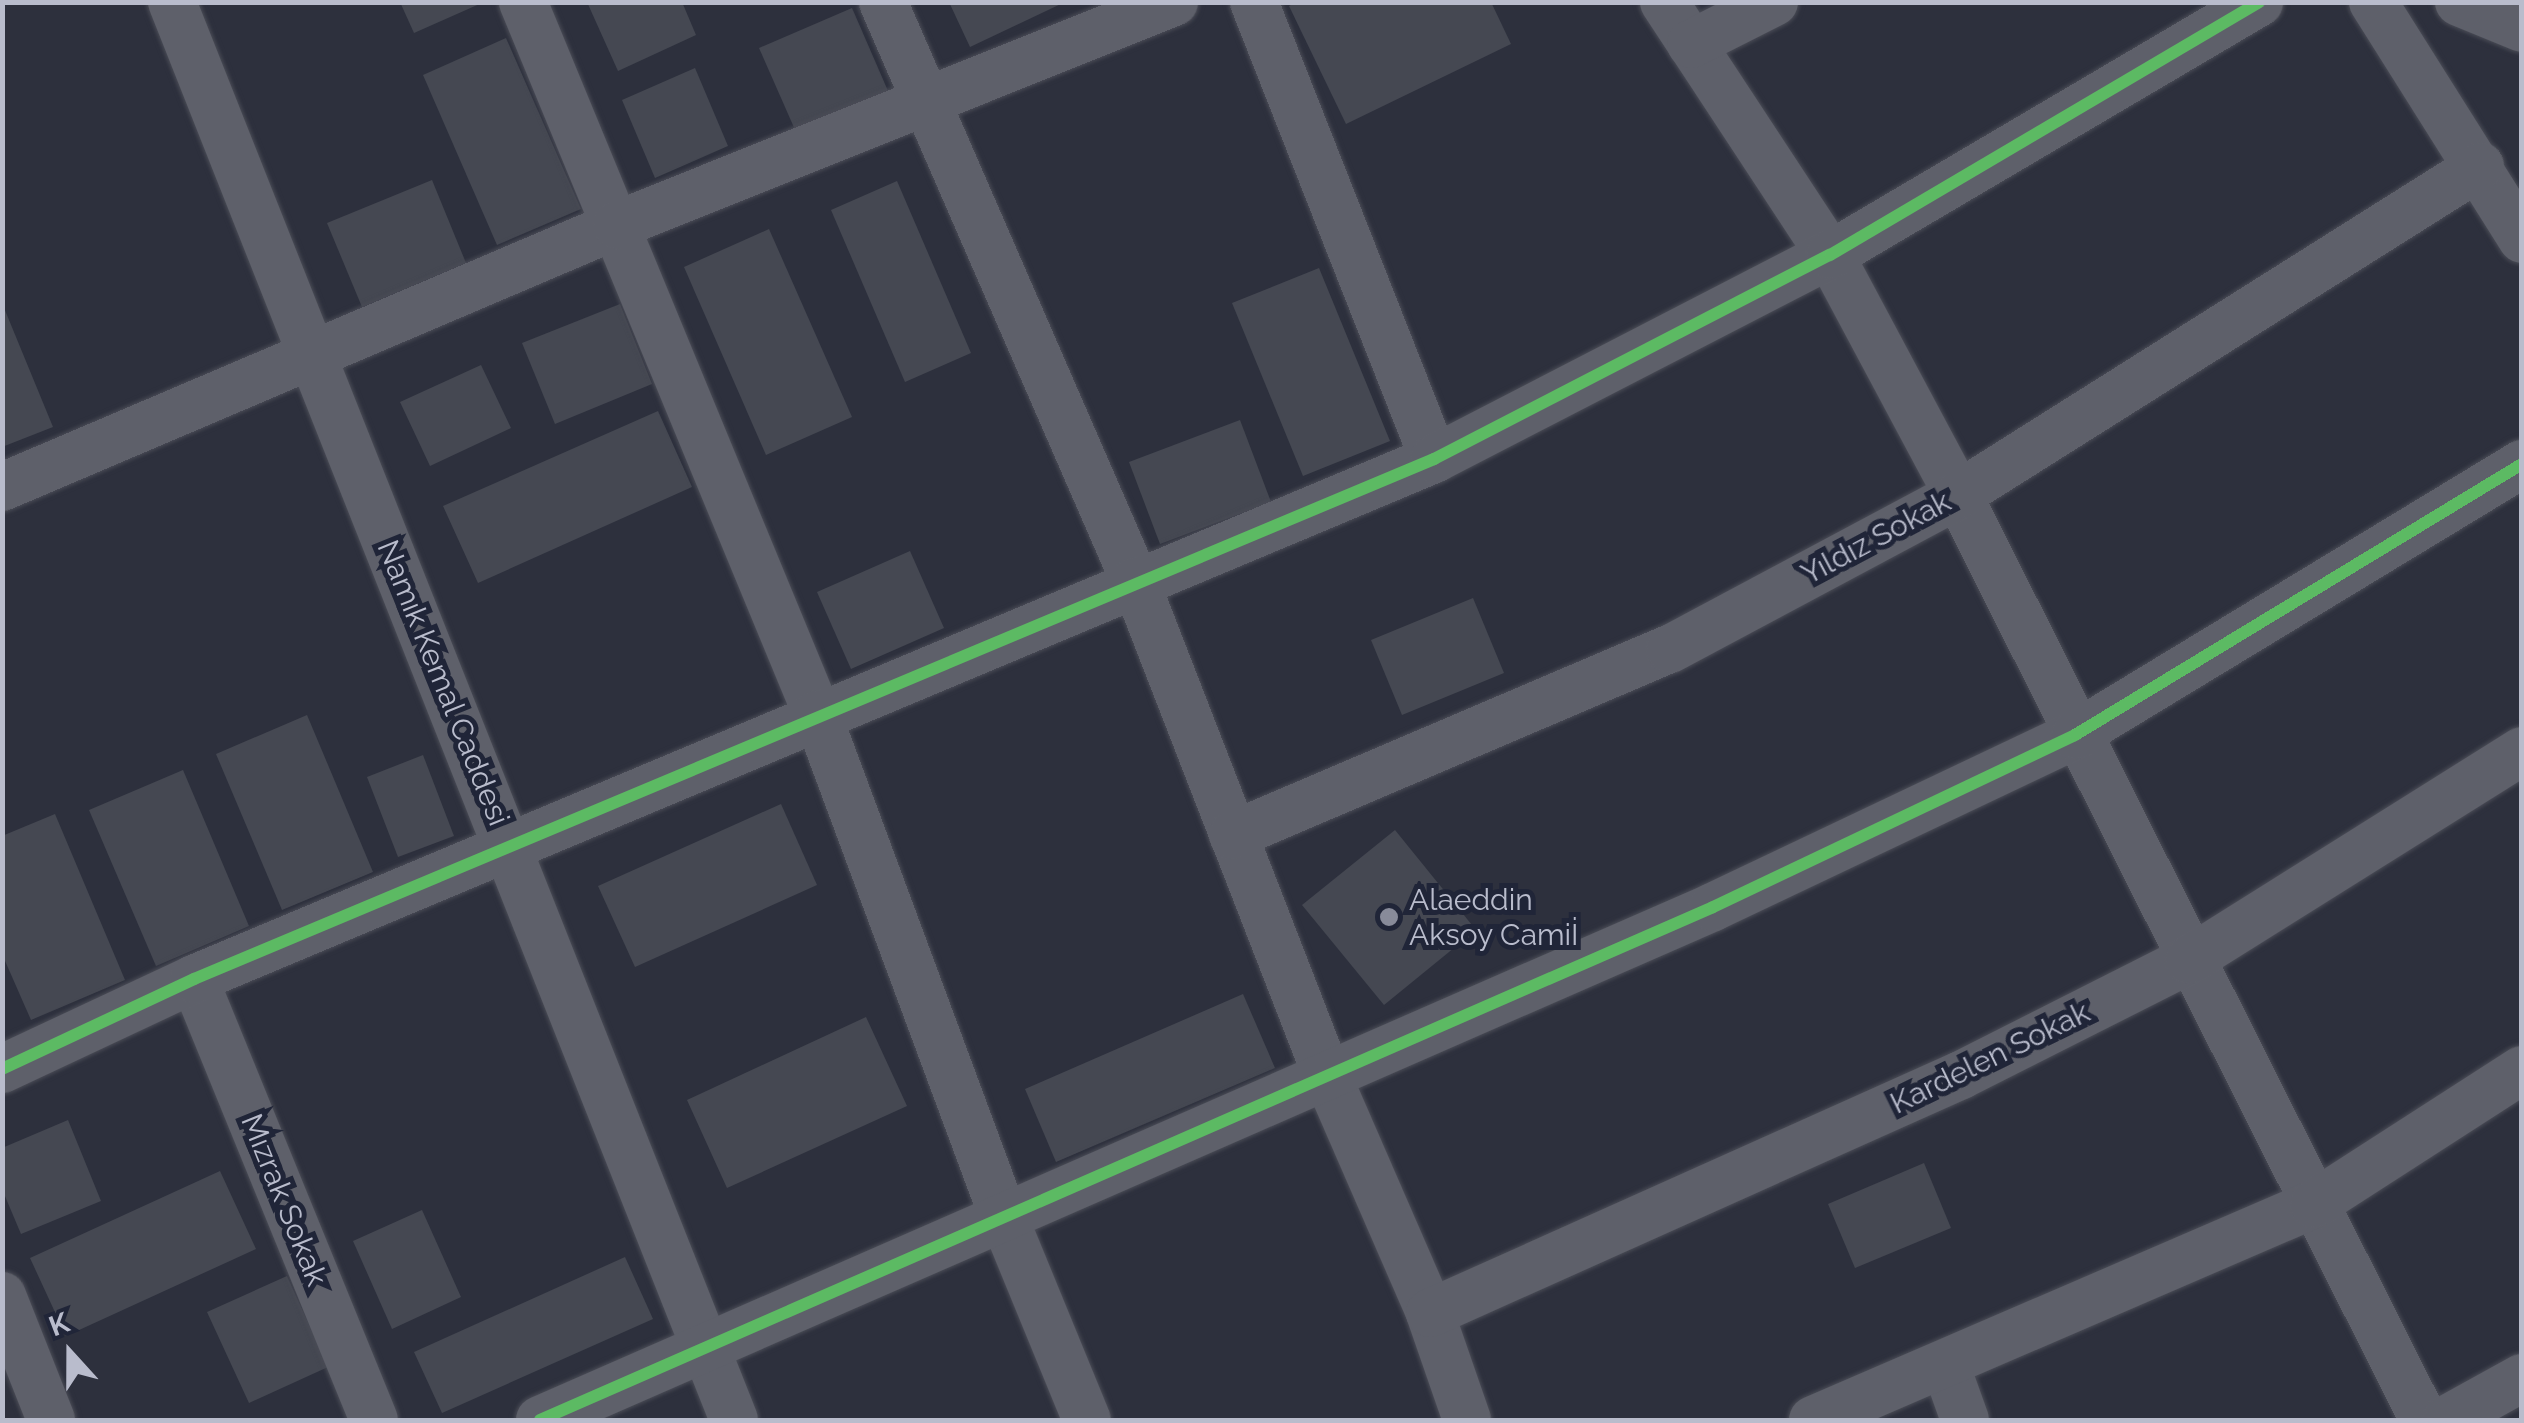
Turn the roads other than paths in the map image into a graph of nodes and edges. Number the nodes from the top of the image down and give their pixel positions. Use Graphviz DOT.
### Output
graph roads {
  1 [pos="172,2"];
  2 [pos="523,2"];
  3 [pos="883,2"];
  4 [pos="1174,2"];
  5 [pos="1254,2"];
  6 [pos="1664,2"];
  7 [pos="1774,2"];
  8 [pos="2258,2"];
  9 [pos="2374,2"];
  10 [pos="2459,2"];
  11 [pos="2522,28"];
  12 [pos="1691,44"];
  13 [pos="923,104"];
  14 [pos="2480,166"];
  15 [pos="616,225"];
  16 [pos="2522,239"];
  17 [pos="1830,256"];
  18 [pos="310,352"];
  19 [pos="1434,460"];
  20 [pos="2522,464"];
  21 [pos="2,488"];
  22 [pos="1958,495"];
  23 [pos="1135,580"];
  24 [pos="818,714"];
  25 [pos="2075,735"];
  26 [pos="2522,751"];
  27 [pos="1234,836"];
  28 [pos="508,846"];
  29 [pos="2189,960"];
  30 [pos="194,979"];
  31 [pos="2,1069"];
  32 [pos="2522,1070"];
  33 [pos="1328,1078"];
  34 [pos="2314,1204"];
  35 [pos="1004,1218"];
  36 [pos="2,1296"];
  37 [pos="1430,1314"];
  38 [pos="704,1349"];
  39 [pos="1944,1364"];
  40 [pos="2522,1378"];
  41 [pos="51,1420"];
  42 [pos="374,1420"];
  43 [pos="540,1420"];
  44 [pos="734,1420"];
  45 [pos="1086,1420"];
  46 [pos="1467,1420"];
  47 [pos="1813,1420"];
  48 [pos="1964,1420"];
  49 [pos="2424,1420"];
  50 [pos="2446,1420"];
  1 -- 18 [label="street, Namık Kemal Caddesi"];
  2 -- 15 [label="street"];
  3 -- 13 [label="street"];
  4 -- 13 [label="street"];
  5 -- 19 [label="street"];
  6 -- 12 [label="street"];
  7 -- 12 [label="street"];
  8 -- 17 [label="street"];
  9 -- 14 [label="street"];
  10 -- 11 [label="street"];
  12 -- 17 [label="street"];
  13 -- 15 [label="street"];
  13 -- 23 [label="street"];
  14 -- 16 [label="street"];
  14 -- 22 [label="street, Yıldız Sokak"];
  15 -- 18 [label="street"];
  15 -- 24 [label="street"];
  17 -- 19 [label="street"];
  17 -- 22 [label="street"];
  18 -- 21 [label="street"];
  18 -- 28 [label="street, Namık Kemal Caddesi"];
  19 -- 23 [label="street"];
  20 -- 25 [label="street"];
  22 -- 25 [label="street"];
  22 -- 27 [label="street, Yıldız Sokak"];
  23 -- 24 [label="street"];
  23 -- 27 [label="street"];
  24 -- 28 [label="street"];
  24 -- 35 [label="street"];
  25 -- 29 [label="street"];
  25 -- 33 [label="street"];
  26 -- 29 [label="street, Kardelen Sokak"];
  27 -- 33 [label="street"];
  28 -- 30 [label="street"];
  28 -- 38 [label="street, Namık Kemal Caddesi"];
  29 -- 34 [label="street"];
  29 -- 37 [label="street, Kardelen Sokak"];
  30 -- 31 [label="street"];
  30 -- 42 [label="street, Mızrak Sokak"];
  32 -- 34 [label="street"];
  33 -- 35 [label="street"];
  33 -- 37 [label="street"];
  34 -- 39 [label="street"];
  34 -- 49 [label="street"];
  35 -- 38 [label="street"];
  35 -- 45 [label="street"];
  36 -- 41 [label="street"];
  37 -- 46 [label="street"];
  38 -- 43 [label="street"];
  38 -- 44 [label="street, Namık Kemal Caddesi"];
  39 -- 47 [label="street"];
  39 -- 48 [label="street"];
  40 -- 50 [label="street"];
}
